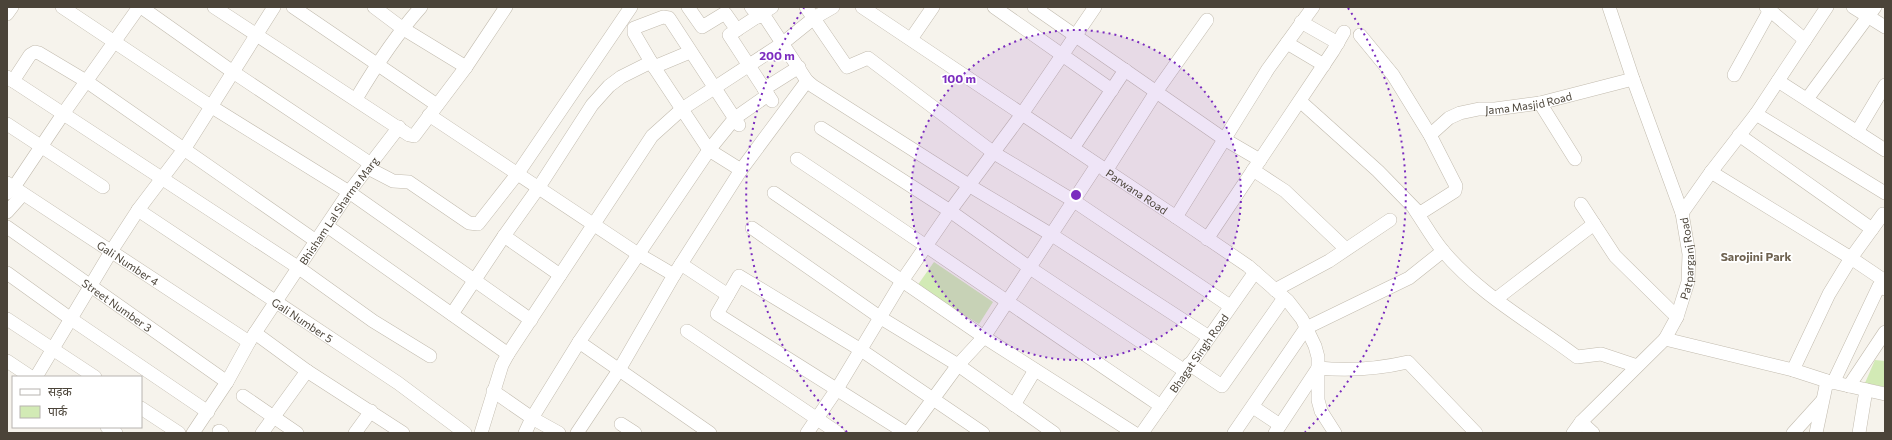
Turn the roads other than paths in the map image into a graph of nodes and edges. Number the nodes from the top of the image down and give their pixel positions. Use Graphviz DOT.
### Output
graph roads {
  1 [pos="12,7"];
  2 [pos="62,7"];
  3 [pos="140,7"];
  4 [pos="214,7"];
  5 [pos="274,7"];
  6 [pos="293,7"];
  7 [pos="374,7"];
  8 [pos="420,7"];
  9 [pos="506,7"];
  10 [pos="631,7"];
  11 [pos="688,7"];
  12 [pos="806,7"];
  13 [pos="833,7"];
  14 [pos="862,7"];
  15 [pos="933,7"];
  16 [pos="994,7"];
  17 [pos="1034,7"];
  18 [pos="1094,7"];
  19 [pos="1313,7"];
  20 [pos="1609,7"];
  21 [pos="1827,7"];
  22 [pos="1853,7"];
  23 [pos="1773,10"];
  24 [pos="761,11"];
  25 [pos="1872,12"];
  26 [pos="7,14"];
  27 [pos="814,18"];
  28 [pos="1207,20"];
  29 [pos="1301,22"];
  30 [pos="1885,27"];
  31 [pos="402,28"];
  32 [pos="737,30"];
  33 [pos="256,35"];
  34 [pos="1360,35"];
  35 [pos="1075,36"];
  36 [pos="911,39"];
  37 [pos="1805,40"];
  38 [pos="114,42"];
  39 [pos="783,43"];
  40 [pos="1287,43"];
  41 [pos="690,52"];
  42 [pos="1063,55"];
  43 [pos="377,64"];
  44 [pos="652,65"];
  45 [pos="749,65"];
  46 [pos="1324,65"];
  47 [pos="466,67"];
  48 [pos="799,67"];
  49 [pos="1125,70"];
  50 [pos="233,72"];
  51 [pos="1734,75"];
  52 [pos="10,79"];
  53 [pos="1633,79"];
  54 [pos="1778,80"];
  55 [pos="86,81"];
  56 [pos="807,81"];
  57 [pos="1885,85"];
  58 [pos="715,88"];
  59 [pos="1112,90"];
  60 [pos="1156,92"];
  61 [pos="768,95"];
  62 [pos="356,99"];
  63 [pos="1807,99"];
  64 [pos="1300,100"];
  65 [pos="1540,103"];
  66 [pos="212,107"];
  67 [pos="682,109"];
  68 [pos="433,110"];
  69 [pos="63,114"];
  70 [pos="1022,114"];
  71 [pos="1756,114"];
  72 [pos="737,121"];
  73 [pos="7,124"];
  74 [pos="399,127"];
  75 [pos="821,128"];
  76 [pos="1857,132"];
  77 [pos="1430,135"];
  78 [pos="1740,135"];
  79 [pos="1224,139"];
  80 [pos="42,146"];
  81 [pos="185,148"];
  82 [pos="1072,148"];
  83 [pos="709,150"];
  84 [pos="1885,150"];
  85 [pos="994,152"];
  86 [pos="797,159"];
  87 [pos="1575,159"];
  88 [pos="1256,165"];
  89 [pos="370,166"];
  90 [pos="1102,168"];
  91 [pos="741,170"];
  92 [pos="1711,172"];
  93 [pos="518,173"];
  94 [pos="162,179"];
  95 [pos="970,186"];
  96 [pos="103,187"];
  97 [pos="539,188"];
  98 [pos="13,189"];
  99 [pos="349,192"];
  100 [pos="774,193"];
  101 [pos="1885,193"];
  102 [pos="1074,201"];
  103 [pos="1581,204"];
  104 [pos="138,210"];
  105 [pos="1415,210"];
  106 [pos="950,211"];
  107 [pos="7,212"];
  108 [pos="1682,213"];
  109 [pos="1882,214"];
  110 [pos="1176,217"];
  111 [pos="1390,220"];
  112 [pos="593,224"];
  113 [pos="1594,224"];
  114 [pos="327,226"];
  115 [pos="7,227"];
  116 [pos="752,228"];
  117 [pos="1872,229"];
  118 [pos="1052,235"];
  119 [pos="504,236"];
  120 [pos="1207,239"];
  121 [pos="316,240"];
  122 [pos="927,245"];
  123 [pos="112,250"];
  124 [pos="1346,250"];
  125 [pos="1443,251"];
  126 [pos="638,254"];
  127 [pos="1852,258"];
  128 [pos="299,268"];
  129 [pos="1030,268"];
  130 [pos="677,270"];
  131 [pos="1255,272"];
  132 [pos="7,273"];
  133 [pos="560,275"];
  134 [pos="473,281"];
  135 [pos="902,281"];
  136 [pos="1885,281"];
  137 [pos="91,285"];
  138 [pos="1885,289"];
  139 [pos="1280,294"];
  140 [pos="728,295"];
  141 [pos="1496,299"];
  142 [pos="276,302"];
  143 [pos="1007,303"];
  144 [pos="1230,306"];
  145 [pos="452,314"];
  146 [pos="1678,317"];
  147 [pos="881,318"];
  148 [pos="7,319"];
  149 [pos="71,319"];
  150 [pos="530,320"];
  151 [pos="1306,328"];
  152 [pos="688,331"];
  153 [pos="1885,332"];
  154 [pos="252,337"];
  155 [pos="1209,337"];
  156 [pos="984,338"];
  157 [pos="1665,339"];
  158 [pos="579,342"];
  159 [pos="53,349"];
  160 [pos="861,350"];
  161 [pos="508,354"];
  162 [pos="430,356"];
  163 [pos="7,361"];
  164 [pos="958,365"];
  165 [pos="1637,366"];
  166 [pos="1187,368"];
  167 [pos="1318,368"];
  168 [pos="619,370"];
  169 [pos="1035,370"];
  170 [pos="1793,370"];
  171 [pos="307,371"];
  172 [pos="30,376"];
  173 [pos="37,376"];
  174 [pos="94,376"];
  175 [pos="227,382"];
  176 [pos="1830,382"];
  177 [pos="1849,386"];
  178 [pos="837,389"];
  179 [pos="1866,390"];
  180 [pos="493,391"];
  181 [pos="1885,394"];
  182 [pos="243,396"];
  183 [pos="932,399"];
  184 [pos="1822,402"];
  185 [pos="1014,405"];
  186 [pos="1161,406"];
  187 [pos="1253,407"];
  188 [pos="142,409"];
  189 [pos="371,411"];
  190 [pos="208,412"];
  191 [pos="273,418"];
  192 [pos="532,418"];
  193 [pos="817,418"];
  194 [pos="1581,422"];
  195 [pos="621,424"];
  196 [pos="1277,429"];
  197 [pos="1331,431"];
  198 [pos="179,433"];
  199 [pos="192,433"];
  200 [pos="262,433"];
  201 [pos="297,433"];
  202 [pos="355,433"];
  203 [pos="403,433"];
  204 [pos="465,433"];
  205 [pos="480,433"];
  206 [pos="525,433"];
  207 [pos="559,433"];
  208 [pos="578,433"];
  209 [pos="635,433"];
  210 [pos="710,433"];
  211 [pos="807,433"];
  212 [pos="838,433"];
  213 [pos="907,433"];
  214 [pos="983,433"];
  215 [pos="1054,433"];
  216 [pos="1134,433"];
  217 [pos="1142,433"];
  218 [pos="1234,433"];
  219 [pos="1476,433"];
  220 [pos="1573,433"];
  221 [pos="1594,433"];
  222 [pos="1792,433"];
  223 [pos="1816,433"];
  224 [pos="1859,433"];
  1 -- 26 [label="street"];
  2 -- 38 [label="street"];
  3 -- 38 [label="street"];
  3 -- 50 [label="street"];
  4 -- 33 [label="street"];
  5 -- 33 [label="street"];
  6 -- 43 [label="street"];
  7 -- 31 [label="street"];
  8 -- 31 [label="street"];
  9 -- 47 [label="street"];
  10 -- 93 [label="street"];
  11 -- 32 [label="street"];
  12 -- 27 [label="street"];
  13 -- 27 [label="street"];
  14 -- 36 [label="street, Parwana Road"];
  15 -- 36 [label="street"];
  16 -- 42 [label="street"];
  17 -- 35 [label="street"];
  18 -- 35 [label="street"];
  19 -- 29 [label="street"];
  20 -- 53 [label="street, Patparganj Road"];
  21 -- 37 [label="street"];
  22 -- 25 [label="street"];
  23 -- 37 [label="street"];
  23 -- 51 [label="street"];
  24 -- 32 [label="street"];
  24 -- 39 [label="street"];
  25 -- 30 [label="street"];
  25 -- 63 [label="street"];
  27 -- 39 [label="street"];
  27 -- 85 [label="street"];
  28 -- 60 [label="street"];
  29 -- 40 [label="street"];
  29 -- 46 [label="street"];
  31 -- 43 [label="street"];
  31 -- 47 [label="street"];
  32 -- 45 [label="street"];
  33 -- 50 [label="street"];
  33 -- 62 [label="street"];
  34 -- 77 [label="street"];
  35 -- 42 [label="street"];
  35 -- 49 [label="street"];
  36 -- 70 [label="street, Parwana Road"];
  37 -- 54 [label="street"];
  38 -- 55 [label="street"];
  38 -- 66 [label="street"];
  39 -- 45 [label="street"];
  39 -- 48 [label="street"];
  40 -- 46 [label="street"];
  40 -- 79 [label="street"];
  41 -- 44 [label="street"];
  41 -- 44 [label="street"];
  41 -- 58 [label="street"];
  42 -- 59 [label="street"];
  42 -- 70 [label="street"];
  43 -- 62 [label="street"];
  43 -- 68 [label="street"];
  44 -- 67 [label="street"];
  44 -- 97 [label="street"];
  45 -- 58 [label="street"];
  45 -- 61 [label="street"];
  46 -- 64 [label="street"];
  47 -- 68 [label="street"];
  48 -- 56 [label="street"];
  48 -- 61 [label="street"];
  49 -- 59 [label="street"];
  49 -- 60 [label="street"];
  50 -- 66 [label="street"];
  50 -- 89 [label="street"];
  52 -- 55 [label="street"];
  52 -- 69 [label="street"];
  53 -- 65 [label="street, Jama Masjid Road"];
  53 -- 108 [label="street, Patparganj Road"];
  54 -- 63 [label="street"];
  54 -- 71 [label="street"];
  55 -- 69 [label="street"];
  55 -- 81 [label="street"];
  56 -- 91 [label="street"];
  56 -- 95 [label="street"];
  57 -- 76 [label="street"];
  58 -- 67 [label="street"];
  58 -- 72 [label="street"];
  59 -- 82 [label="street"];
  60 -- 79 [label="street"];
  60 -- 90 [label="street"];
  61 -- 72 [label="street"];
  62 -- 74 [label="street"];
  63 -- 76 [label="street"];
  64 -- 88 [label="street"];
  64 -- 105 [label="street"];
  65 -- 77 [label="street, Jama Masjid Road"];
  65 -- 87 [label="street"];
  66 -- 81 [label="street"];
  66 -- 99 [label="street"];
  67 -- 83 [label="street"];
  67 -- 112 [label="street"];
  68 -- 74 [label="street"];
  68 -- 93 [label="street"];
  69 -- 80 [label="street"];
  69 -- 94 [label="street"];
  70 -- 82 [label="street, Parwana Road"];
  70 -- 85 [label="street"];
  71 -- 78 [label="street"];
  71 -- 101 [label="street"];
  72 -- 83 [label="street"];
  73 -- 80 [label="street"];
  74 -- 89 [label="street, Bhisham Lal Sharma Marg"];
  75 -- 106 [label="street"];
  76 -- 84 [label="street"];
  77 -- 105 [label="street"];
  78 -- 92 [label="street"];
  78 -- 117 [label="street"];
  79 -- 88 [label="street"];
  79 -- 110 [label="street"];
  80 -- 96 [label="street"];
  80 -- 98 [label="street"];
  81 -- 94 [label="street"];
  81 -- 121 [label="street"];
  82 -- 90 [label="street, Parwana Road"];
  83 -- 91 [label="street"];
  83 -- 126 [label="street"];
  85 -- 95 [label="street"];
  85 -- 102 [label="street"];
  86 -- 122 [label="street"];
  88 -- 120 [label="street"];
  88 -- 124 [label="street"];
  89 -- 93 [label="street"];
  89 -- 99 [label="street, Bhisham Lal Sharma Marg"];
  90 -- 102 [label="street"];
  90 -- 110 [label="street, Parwana Road"];
  91 -- 130 [label="street"];
  92 -- 108 [label="street"];
  92 -- 127 [label="street"];
  93 -- 97 [label="street"];
  94 -- 104 [label="street"];
  94 -- 128 [label="street"];
  95 -- 106 [label="street"];
  95 -- 118 [label="street"];
  97 -- 112 [label="street"];
  97 -- 119 [label="street"];
  98 -- 107 [label="street"];
  98 -- 123 [label="street, Gali Number 4"];
  99 -- 114 [label="street, Bhisham Lal Sharma Marg"];
  99 -- 134 [label="street"];
  100 -- 135 [label="street"];
  102 -- 118 [label="street"];
  102 -- 144 [label="street"];
  103 -- 113 [label="street"];
  104 -- 123 [label="street"];
  104 -- 142 [label="street, Gali Number 5"];
  105 -- 125 [label="street"];
  106 -- 122 [label="street"];
  106 -- 129 [label="street"];
  108 -- 146 [label="street, Patparganj Road"];
  109 -- 117 [label="street"];
  110 -- 120 [label="street, Parwana Road"];
  111 -- 124 [label="street"];
  112 -- 126 [label="street"];
  112 -- 133 [label="street"];
  113 -- 141 [label="street"];
  113 -- 146 [label="street"];
  114 -- 121 [label="street, Bhisham Lal Sharma Marg"];
  114 -- 145 [label="street"];
  115 -- 137 [label="street, Street Number 3"];
  116 -- 147 [label="street"];
  117 -- 127 [label="street"];
  118 -- 129 [label="street"];
  118 -- 155 [label="street"];
  119 -- 133 [label="street"];
  119 -- 134 [label="street"];
  120 -- 131 [label="street, Parwana Road"];
  121 -- 128 [label="street, Bhisham Lal Sharma Marg"];
  122 -- 135 [label="street"];
  122 -- 143 [label="street"];
  123 -- 137 [label="street"];
  123 -- 154 [label="street, Gali Number 4"];
  124 -- 139 [label="street"];
  125 -- 141 [label="street"];
  125 -- 151 [label="street"];
  126 -- 130 [label="street"];
  126 -- 158 [label="street"];
  127 -- 136 [label="street"];
  127 -- 170 [label="street"];
  128 -- 142 [label="street, Bhisham Lal Sharma Marg"];
  128 -- 162 [label="street"];
  129 -- 143 [label="street"];
  129 -- 166 [label="street"];
  130 -- 140 [label="street"];
  130 -- 168 [label="street"];
  131 -- 139 [label="street, Parwana Road"];
  131 -- 144 [label="street, Bhagat Singh Road"];
  132 -- 149 [label="street"];
  133 -- 150 [label="street"];
  134 -- 145 [label="street"];
  134 -- 150 [label="street"];
  135 -- 147 [label="street"];
  135 -- 156 [label="street"];
  137 -- 149 [label="street"];
  137 -- 175 [label="street, Street Number 3"];
  138 -- 176 [label="street"];
  139 -- 151 [label="street, Parwana Road"];
  139 -- 166 [label="street"];
  140 -- 160 [label="street"];
  140 -- 178 [label="street"];
  141 -- 165 [label="street"];
  142 -- 154 [label="street, Bhisham Lal Sharma Marg"];
  142 -- 204 [label="street, Gali Number 5"];
  143 -- 156 [label="street"];
  143 -- 186 [label="street"];
  144 -- 155 [label="street, Bhagat Singh Road"];
  145 -- 161 [label="street"];
  146 -- 157 [label="street, Patparganj Road"];
  147 -- 160 [label="street"];
  147 -- 164 [label="street"];
  148 -- 159 [label="street"];
  149 -- 159 [label="street"];
  149 -- 190 [label="street"];
  150 -- 161 [label="street"];
  151 -- 167 [label="street, Parwana Road"];
  151 -- 187 [label="street"];
  152 -- 193 [label="street"];
  153 -- 177 [label="street"];
  154 -- 171 [label="street, Gali Number 4"];
  154 -- 175 [label="street, Bhisham Lal Sharma Marg"];
  155 -- 166 [label="street, Bhagat Singh Road"];
  156 -- 164 [label="street"];
  156 -- 169 [label="street"];
  157 -- 165 [label="street, Patparganj Road"];
  157 -- 170 [label="street"];
  158 -- 168 [label="street"];
  158 -- 192 [label="street"];
  159 -- 173 [label="street"];
  159 -- 174 [label="street"];
  160 -- 178 [label="street"];
  160 -- 183 [label="street"];
  161 -- 180 [label="street"];
  163 -- 172 [label="street"];
  164 -- 183 [label="street"];
  164 -- 185 [label="street"];
  165 -- 194 [label="street, Patparganj Road"];
  166 -- 186 [label="street, Bhagat Singh Road"];
  167 -- 196 [label="street"];
  167 -- 197 [label="street, Parwana Road"];
  167 -- 219 [label="street"];
  168 -- 208 [label="street"];
  168 -- 210 [label="street"];
  169 -- 185 [label="street"];
  169 -- 216 [label="street"];
  170 -- 176 [label="street"];
  171 -- 189 [label="street, Gali Number 4"];
  171 -- 191 [label="street"];
  175 -- 190 [label="street, Bhisham Lal Sharma Marg"];
  176 -- 177 [label="street"];
  176 -- 184 [label="street"];
  177 -- 179 [label="street"];
  178 -- 193 [label="street"];
  178 -- 213 [label="street"];
  179 -- 181 [label="street"];
  179 -- 224 [label="street"];
  180 -- 192 [label="street"];
  180 -- 205 [label="street"];
  182 -- 191 [label="street"];
  183 -- 213 [label="street"];
  183 -- 214 [label="street"];
  184 -- 222 [label="street"];
  184 -- 223 [label="street"];
  185 -- 215 [label="street"];
  186 -- 217 [label="street, Bhagat Singh Road"];
  187 -- 196 [label="street"];
  187 -- 218 [label="street"];
  188 -- 198 [label="street"];
  189 -- 202 [label="street"];
  189 -- 203 [label="street, Gali Number 4"];
  190 -- 199 [label="street, Bhisham Lal Sharma Marg"];
  191 -- 200 [label="street"];
  191 -- 201 [label="street"];
  192 -- 206 [label="street"];
  192 -- 207 [label="street"];
  193 -- 211 [label="street"];
  193 -- 212 [label="street"];
  194 -- 220 [label="street, Patparganj Road"];
  194 -- 221 [label="street"];
  195 -- 209 [label="street"];
}
